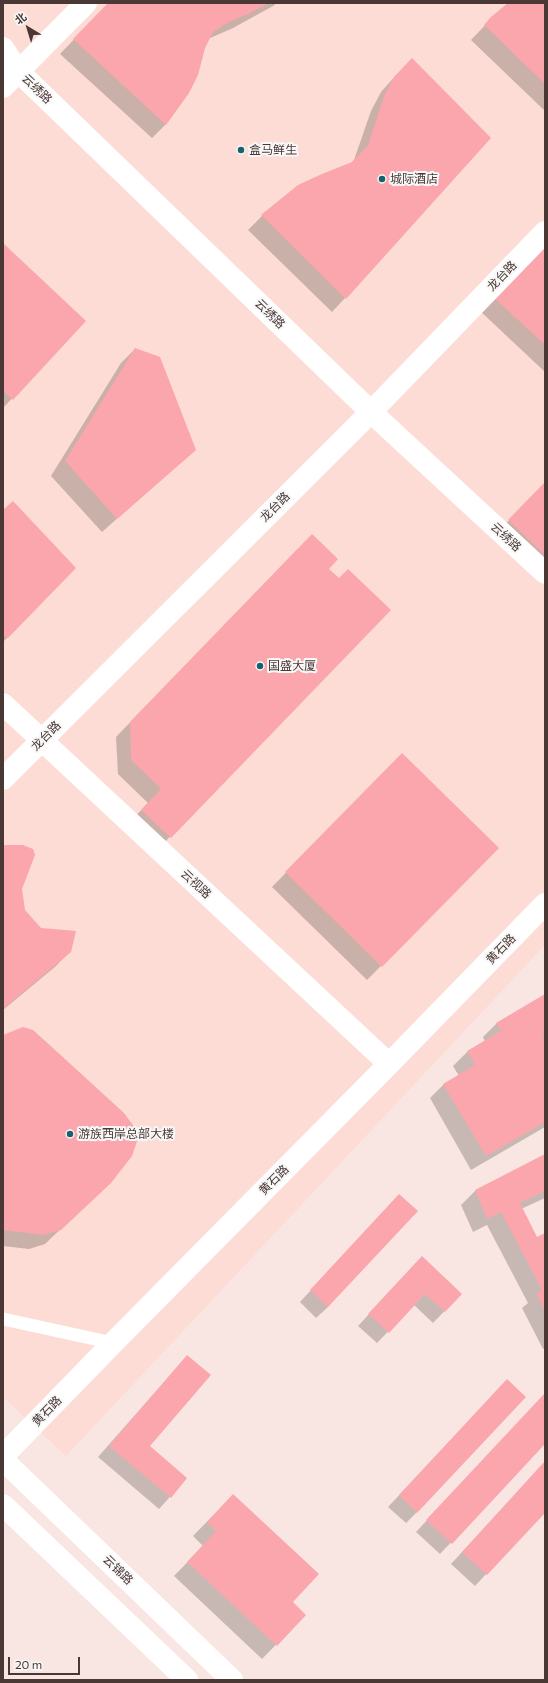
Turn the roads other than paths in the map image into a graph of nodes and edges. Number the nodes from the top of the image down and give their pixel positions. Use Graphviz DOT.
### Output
graph roads {
  1 [pos="86,3"];
  2 [pos="3,48"];
  3 [pos="18,71"];
  4 [pos="3,87"];
  5 [pos="545,232"];
  6 [pos="371,412"];
  7 [pos="545,573"];
  8 [pos="3,704"];
  9 [pos="42,740"];
  10 [pos="3,779"];
  11 [pos="545,904"];
  12 [pos="389,1064"];
  13 [pos="3,1319"];
  14 [pos="112,1343"];
  15 [pos="3,1456"];
  16 [pos="3,1460"];
  17 [pos="3,1505"];
  18 [pos="187,1680"];
  19 [pos="232,1680"];
  1 -- 3 [label="street"];
  2 -- 3 [label="street, 云绣路"];
  3 -- 4 [label="street"];
  3 -- 6 [label="street, 云绣路"];
  5 -- 6 [label="street, 龙台路"];
  6 -- 7 [label="street, 云绣路"];
  6 -- 9 [label="street, 龙台路"];
  8 -- 9 [label="street, 云视路"];
  9 -- 10 [label="street, 龙台路"];
  9 -- 12 [label="street, 云视路"];
  11 -- 12 [label="street, 黄石路"];
  12 -- 14 [label="street, 黄石路"];
  13 -- 14 [label="lane"];
  14 -- 15 [label="street, 黄石路"];
  16 -- 19 [label="street, 云锦路"];
  17 -- 18 [label="street"];
}
